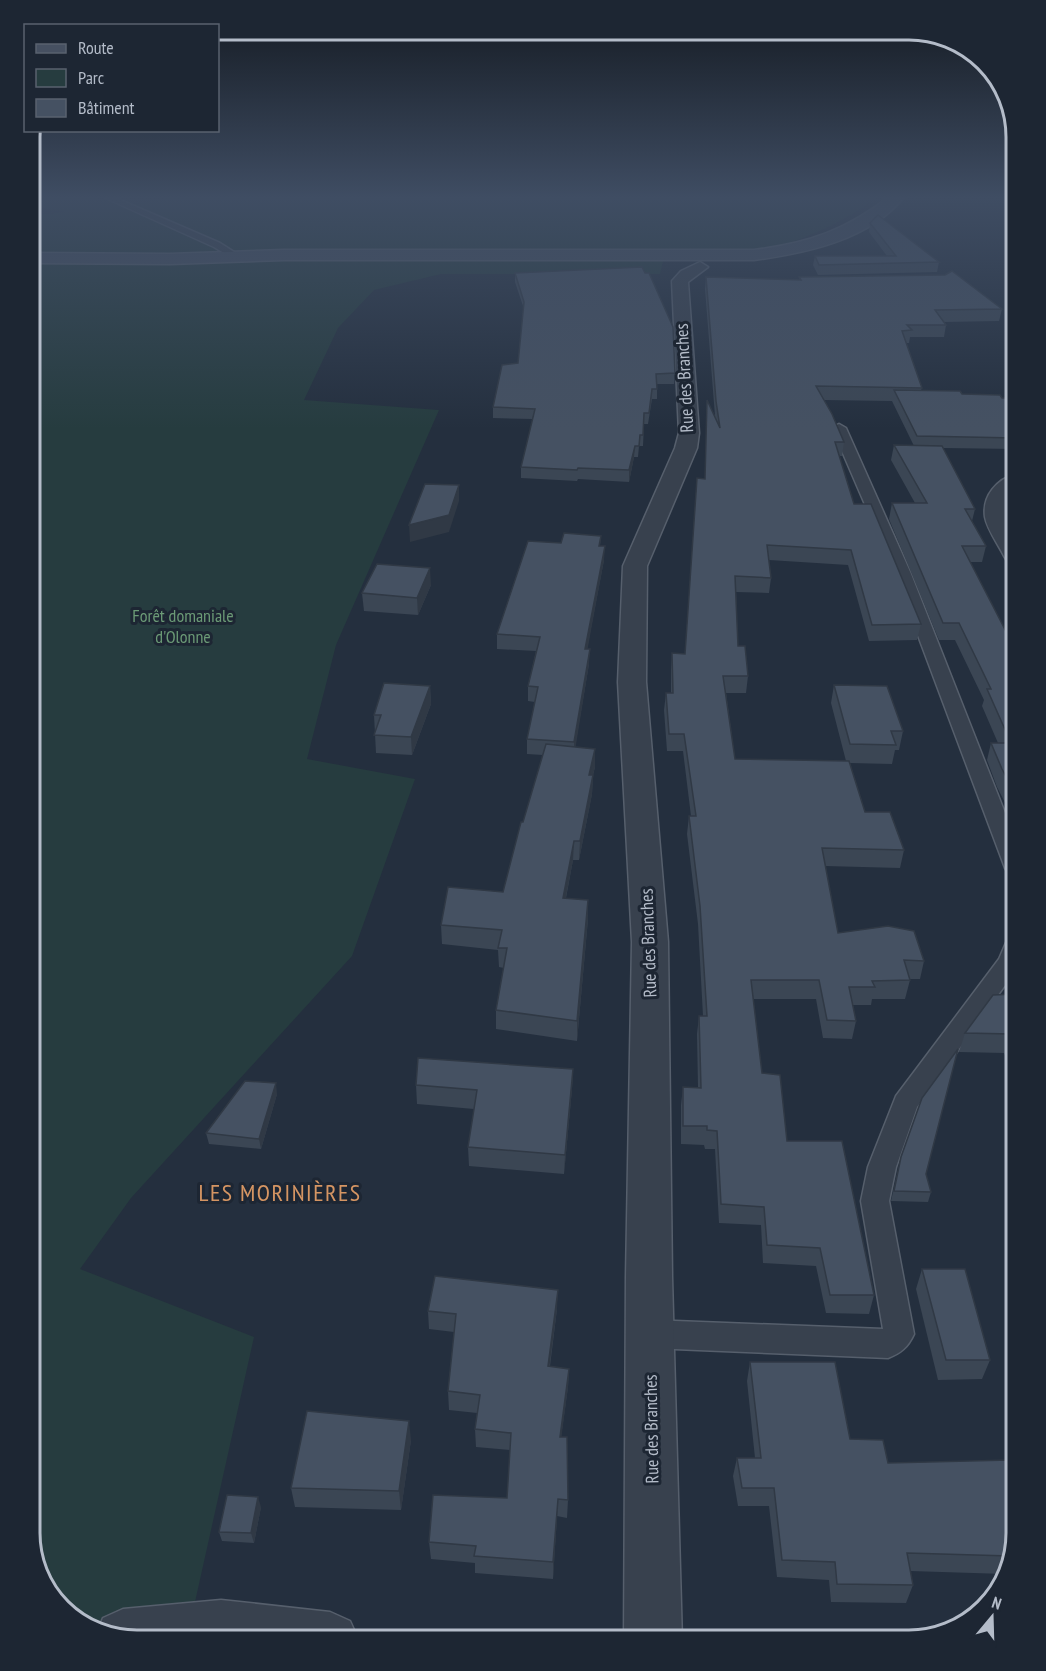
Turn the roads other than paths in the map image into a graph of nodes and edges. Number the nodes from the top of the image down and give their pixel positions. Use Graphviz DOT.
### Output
graph roads {
  1 [pos="699,274"];
  2 [pos="839,428"];
  3 [pos="1006,489"];
  4 [pos="1006,536"];
  5 [pos="1006,842"];
  6 [pos="1006,966"];
  7 [pos="650,1334"];
  8 [pos="201,1630"];
  9 [pos="238,1630"];
  10 [pos="653,1630"];
  1 -- 7 [label="street, Rue des Branches"];
  2 -- 5 [label="lane"];
  3 -- 4 [label="street"];
  6 -- 7 [label="lane"];
  7 -- 10 [label="street, Rue des Branches"];
  8 -- 9 [label="street"];
}
